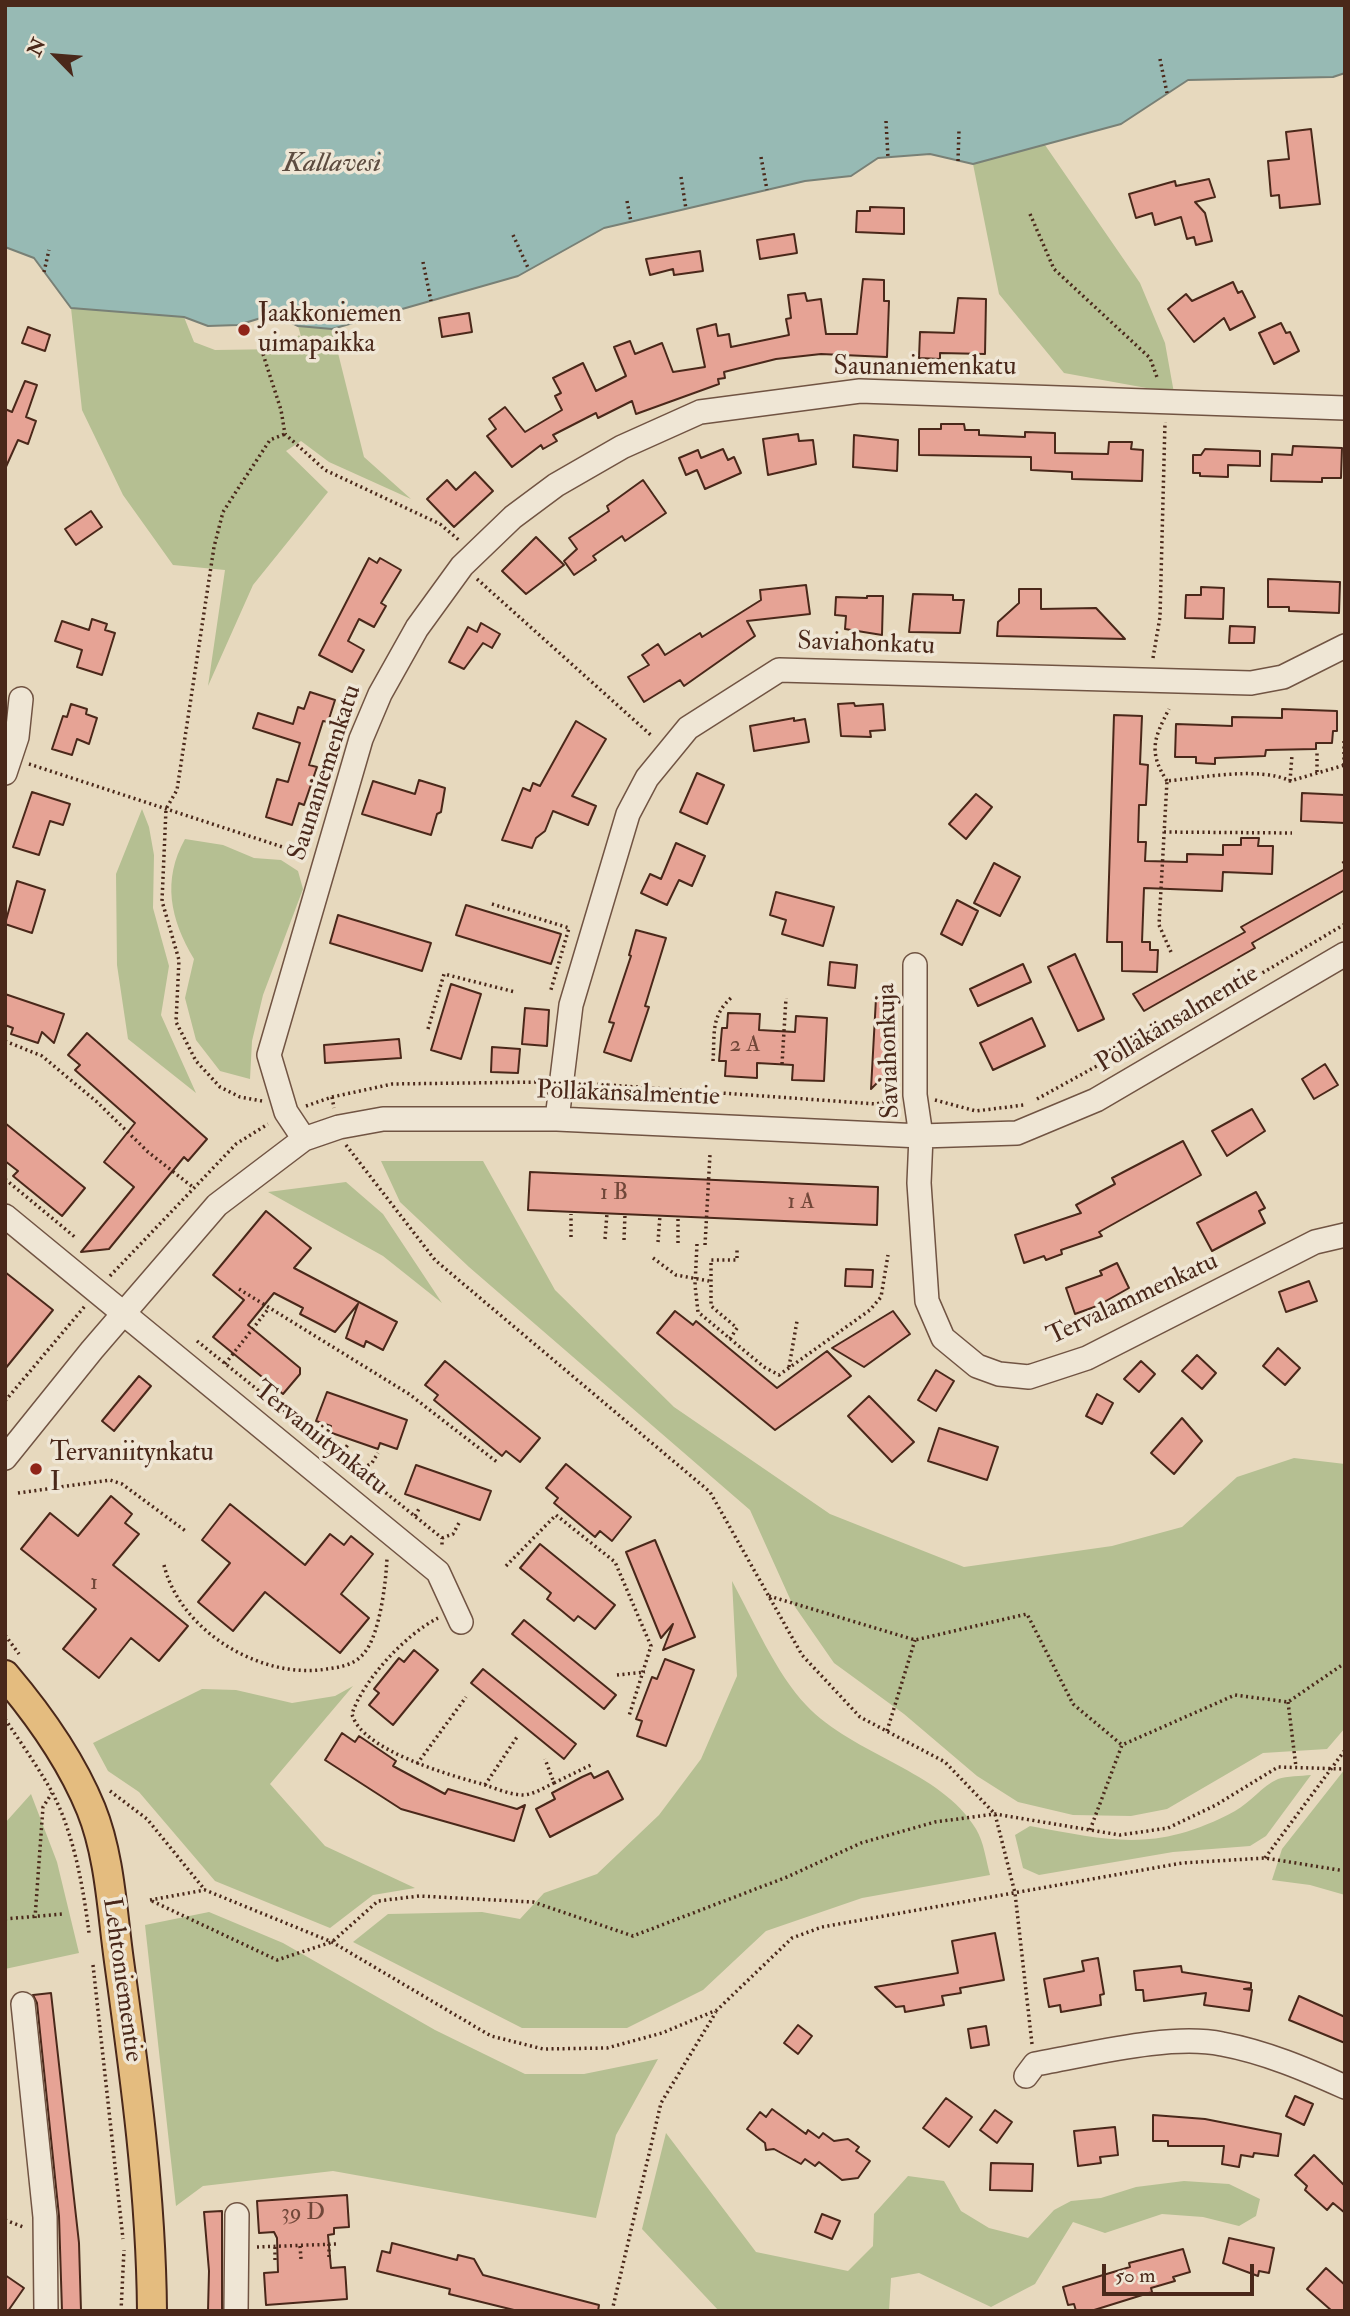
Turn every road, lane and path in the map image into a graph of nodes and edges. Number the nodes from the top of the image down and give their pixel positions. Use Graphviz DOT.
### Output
graph roads {
  1 [pos="1160,59"];
  2 [pos="1167,93"];
  3 [pos="886,121"];
  4 [pos="959,130"];
  5 [pos="761,157"];
  6 [pos="888,158"];
  7 [pos="958,161"];
  8 [pos="681,177"];
  9 [pos="767,190"];
  10 [pos="627,201"];
  11 [pos="686,209"];
  12 [pos="1030,214"];
  13 [pos="631,222"];
  14 [pos="513,235"];
  15 [pos="48,250"];
  16 [pos="423,262"];
  17 [pos="529,270"];
  18 [pos="44,272"];
  19 [pos="431,301"];
  20 [pos="263,354"];
  21 [pos="1165,402"];
  22 [pos="1345,408"];
  23 [pos="285,434"];
  24 [pos="468,560"];
  25 [pos="1345,646"];
  26 [pos="1149,681"];
  27 [pos="22,699"];
  28 [pos="1169,709"];
  29 [pos="1344,738"];
  30 [pos="670,752"];
  31 [pos="1317,753"];
  32 [pos="1292,755"];
  33 [pos="8,765"];
  34 [pos="1344,765"];
  35 [pos="1317,772"];
  36 [pos="1167,781"];
  37 [pos="1290,781"];
  38 [pos="166,809"];
  39 [pos="1164,832"];
  40 [pos="1292,833"];
  41 [pos="326,861"];
  42 [pos="492,904"];
  43 [pos="1345,924"];
  44 [pos="1171,952"];
  45 [pos="1345,954"];
  46 [pos="915,965"];
  47 [pos="515,992"];
  48 [pos="550,993"];
  49 [pos="733,996"];
  50 [pos="786,998"];
  51 [pos="428,1029"];
  52 [pos="5,1041"];
  53 [pos="713,1061"];
  54 [pos="782,1064"];
  55 [pos="561,1082"];
  56 [pos="915,1095"];
  57 [pos="281,1096"];
  58 [pos="332,1097"];
  59 [pos="557,1119"];
  60 [pos="339,1127"];
  61 [pos="920,1136"];
  62 [pos="304,1139"];
  63 [pos="710,1154"];
  64 [pos="5,1179"];
  65 [pos="194,1188"];
  66 [pos="607,1213"];
  67 [pos="571,1214"];
  68 [pos="625,1214"];
  69 [pos="660,1215"];
  70 [pos="5,1216"];
  71 [pos="678,1216"];
  72 [pos="1345,1235"];
  73 [pos="571,1237"];
  74 [pos="76,1238"];
  75 [pos="605,1239"];
  76 [pos="624,1240"];
  77 [pos="658,1242"];
  78 [pos="678,1243"];
  79 [pos="698,1244"];
  80 [pos="705,1245"];
  81 [pos="737,1247"];
  82 [pos="888,1255"];
  83 [pos="653,1258"];
  84 [pos="695,1279"];
  85 [pos="709,1280"];
  86 [pos="239,1289"];
  87 [pos="269,1307"];
  88 [pos="125,1314"];
  89 [pos="797,1321"];
  90 [pos="730,1339"];
  91 [pos="197,1341"];
  92 [pos="225,1364"];
  93 [pos="789,1368"];
  94 [pos="349,1443"];
  95 [pos="378,1453"];
  96 [pos="340,1456"];
  97 [pos="5,1458"];
  98 [pos="497,1462"];
  99 [pos="358,1471"];
  100 [pos="18,1493"];
  101 [pos="420,1507"];
  102 [pos="415,1516"];
  103 [pos="459,1523"];
  104 [pos="187,1532"];
  105 [pos="395,1537"];
  106 [pos="442,1538"];
  107 [pos="429,1564"];
  108 [pos="164,1565"];
  109 [pos="506,1566"];
  110 [pos="769,1596"];
  111 [pos="458,1615"];
  112 [pos="5,1635"];
  113 [pos="915,1640"];
  114 [pos="1345,1663"];
  115 [pos="15,1669"];
  116 [pos="645,1672"];
  117 [pos="617,1675"];
  118 [pos="466,1697"];
  119 [pos="1288,1702"];
  120 [pos="629,1716"];
  121 [pos="5,1719"];
  122 [pos="887,1731"];
  123 [pos="517,1737"];
  124 [pos="1122,1745"];
  125 [pos="1345,1750"];
  126 [pos="545,1759"];
  127 [pos="416,1764"];
  128 [pos="593,1764"];
  129 [pos="1296,1768"];
  130 [pos="1330,1768"];
  131 [pos="1345,1769"];
  132 [pos="554,1783"];
  133 [pos="485,1785"];
  134 [pos="107,1788"];
  135 [pos="52,1793"];
  136 [pos="995,1814"];
  137 [pos="1090,1830"];
  138 [pos="1265,1858"];
  139 [pos="1345,1871"];
  140 [pos="205,1890"];
  141 [pos="1015,1893"];
  142 [pos="62,1914"];
  143 [pos="35,1918"];
  144 [pos="5,1919"];
  145 [pos="89,1935"];
  146 [pos="332,1941"];
  147 [pos="93,1961"];
  148 [pos="23,2004"];
  149 [pos="717,2010"];
  150 [pos="1030,2070"];
  151 [pos="1345,2087"];
  152 [pos="237,2215"];
  153 [pos="336,2244"];
  154 [pos="329,2245"];
  155 [pos="300,2246"];
  156 [pos="275,2247"];
  157 [pos="237,2248"];
  158 [pos="330,2258"];
  159 [pos="301,2259"];
  160 [pos="275,2261"];
  161 [pos="46,2311"];
  162 [pos="121,2311"];
  163 [pos="152,2311"];
  164 [pos="236,2311"];
  165 [pos="612,2311"];
  1 -- 2 [label="path"];
  3 -- 6 [label="path"];
  4 -- 7 [label="path"];
  5 -- 9 [label="path"];
  8 -- 11 [label="path"];
  10 -- 13 [label="path"];
  12 -- 21 [label="path"];
  14 -- 17 [label="path"];
  15 -- 18 [label="path"];
  16 -- 19 [label="path"];
  20 -- 23 [label="path"];
  21 -- 22 [label="street, Saunaniemenkatu"];
  21 -- 24 [label="street, Saunaniemenkatu"];
  21 -- 26 [label="path"];
  23 -- 24 [label="path"];
  23 -- 38 [label="path"];
  24 -- 30 [label="path"];
  24 -- 41 [label="street, Saunaniemenkatu"];
  25 -- 26 [label="street, Saviahonkatu"];
  26 -- 30 [label="street, Saviahonkatu"];
  27 -- 33 [label="street"];
  28 -- 36 [label="path"];
  29 -- 34 [label="path"];
  30 -- 55 [label="street, Saviahonkatu"];
  31 -- 35 [label="path"];
  32 -- 37 [label="path"];
  33 -- 38 [label="path"];
  34 -- 35 [label="path"];
  35 -- 37 [label="path"];
  36 -- 37 [label="path"];
  36 -- 39 [label="path"];
  38 -- 41 [label="path"];
  38 -- 57 [label="path"];
  39 -- 40 [label="path"];
  39 -- 44 [label="path"];
  41 -- 57 [label="street, Saunaniemenkatu"];
  42 -- 48 [label="path"];
  43 -- 56 [label="path"];
  45 -- 61 [label="street, Pölläkänsalmentie"];
  46 -- 56 [label="street, Saviahonkuja"];
  47 -- 51 [label="path"];
  49 -- 53 [label="path"];
  50 -- 54 [label="path"];
  52 -- 65 [label="path"];
  55 -- 56 [label="path"];
  55 -- 58 [label="path"];
  55 -- 59 [label="street, Saviahonkatu"];
  56 -- 61 [label="street, Saviahonkuja"];
  57 -- 62 [label="street, Saunaniemenkatu"];
  59 -- 60 [label="street, Pölläkänsalmentie"];
  59 -- 61 [label="street, Pölläkänsalmentie"];
  60 -- 62 [label="street, Pölläkänsalmentie"];
  60 -- 110 [label="path"];
  61 -- 72 [label="street, Tervalammenkatu"];
  62 -- 88 [label="street, Pölläkänsalmentie"];
  63 -- 80 [label="path"];
  64 -- 74 [label="path"];
  66 -- 75 [label="path"];
  67 -- 73 [label="path"];
  68 -- 76 [label="path"];
  69 -- 77 [label="path"];
  70 -- 88 [label="street, Tervaniitynkatu"];
  71 -- 78 [label="path"];
  79 -- 84 [label="path"];
  81 -- 85 [label="path"];
  82 -- 93 [label="path"];
  83 -- 84 [label="path"];
  84 -- 85 [label="path"];
  84 -- 90 [label="path"];
  85 -- 90 [label="path"];
  86 -- 87 [label="path"];
  87 -- 92 [label="path"];
  87 -- 98 [label="path"];
  88 -- 97 [label="street, Pölläkänsalmentie"];
  88 -- 105 [label="street, Tervaniitynkatu"];
  89 -- 93 [label="path"];
  90 -- 93 [label="path"];
  91 -- 92 [label="path"];
  92 -- 96 [label="path"];
  94 -- 96 [label="path"];
  95 -- 99 [label="path"];
  96 -- 99 [label="path"];
  99 -- 102 [label="path"];
  100 -- 104 [label="path"];
  101 -- 102 [label="path"];
  102 -- 106 [label="path"];
  103 -- 106 [label="path"];
  105 -- 107 [label="street, Tervaniitynkatu"];
  105 -- 108 [label="path"];
  106 -- 107 [label="path"];
  107 -- 111 [label="street, Tervaniitynkatu"];
  109 -- 116 [label="path"];
  110 -- 113 [label="path"];
  110 -- 122 [label="path"];
  111 -- 127 [label="path"];
  112 -- 115 [label="path"];
  113 -- 122 [label="path"];
  113 -- 124 [label="path"];
  114 -- 119 [label="path"];
  115 -- 163 [label="main road, Lehtoniementie"];
  116 -- 117 [label="path"];
  116 -- 120 [label="path"];
  118 -- 127 [label="path"];
  119 -- 124 [label="path"];
  119 -- 129 [label="path"];
  121 -- 135 [label="path"];
  122 -- 136 [label="path"];
  123 -- 133 [label="path"];
  124 -- 137 [label="path"];
  125 -- 130 [label="path"];
  126 -- 132 [label="path"];
  127 -- 133 [label="path"];
  128 -- 132 [label="path"];
  129 -- 130 [label="path"];
  129 -- 137 [label="path"];
  130 -- 131 [label="path"];
  130 -- 138 [label="path"];
  132 -- 133 [label="path"];
  134 -- 140 [label="path"];
  135 -- 143 [label="path"];
  135 -- 145 [label="path"];
  136 -- 137 [label="path"];
  136 -- 141 [label="path"];
  136 -- 146 [label="path"];
  138 -- 139 [label="path"];
  138 -- 141 [label="path"];
  140 -- 146 [label="path"];
  140 -- 146 [label="path"];
  141 -- 149 [label="path"];
  141 -- 150 [label="path"];
  142 -- 143 [label="path"];
  143 -- 144 [label="path"];
  146 -- 149 [label="path"];
  147 -- 162 [label="path"];
  148 -- 161 [label="street"];
  149 -- 165 [label="path"];
  150 -- 151 [label="street"];
  152 -- 157 [label="street"];
  153 -- 154 [label="path"];
  154 -- 155 [label="path"];
  154 -- 158 [label="path"];
  155 -- 156 [label="path"];
  155 -- 159 [label="path"];
  156 -- 157 [label="path"];
  156 -- 160 [label="path"];
  157 -- 164 [label="street"];
}
